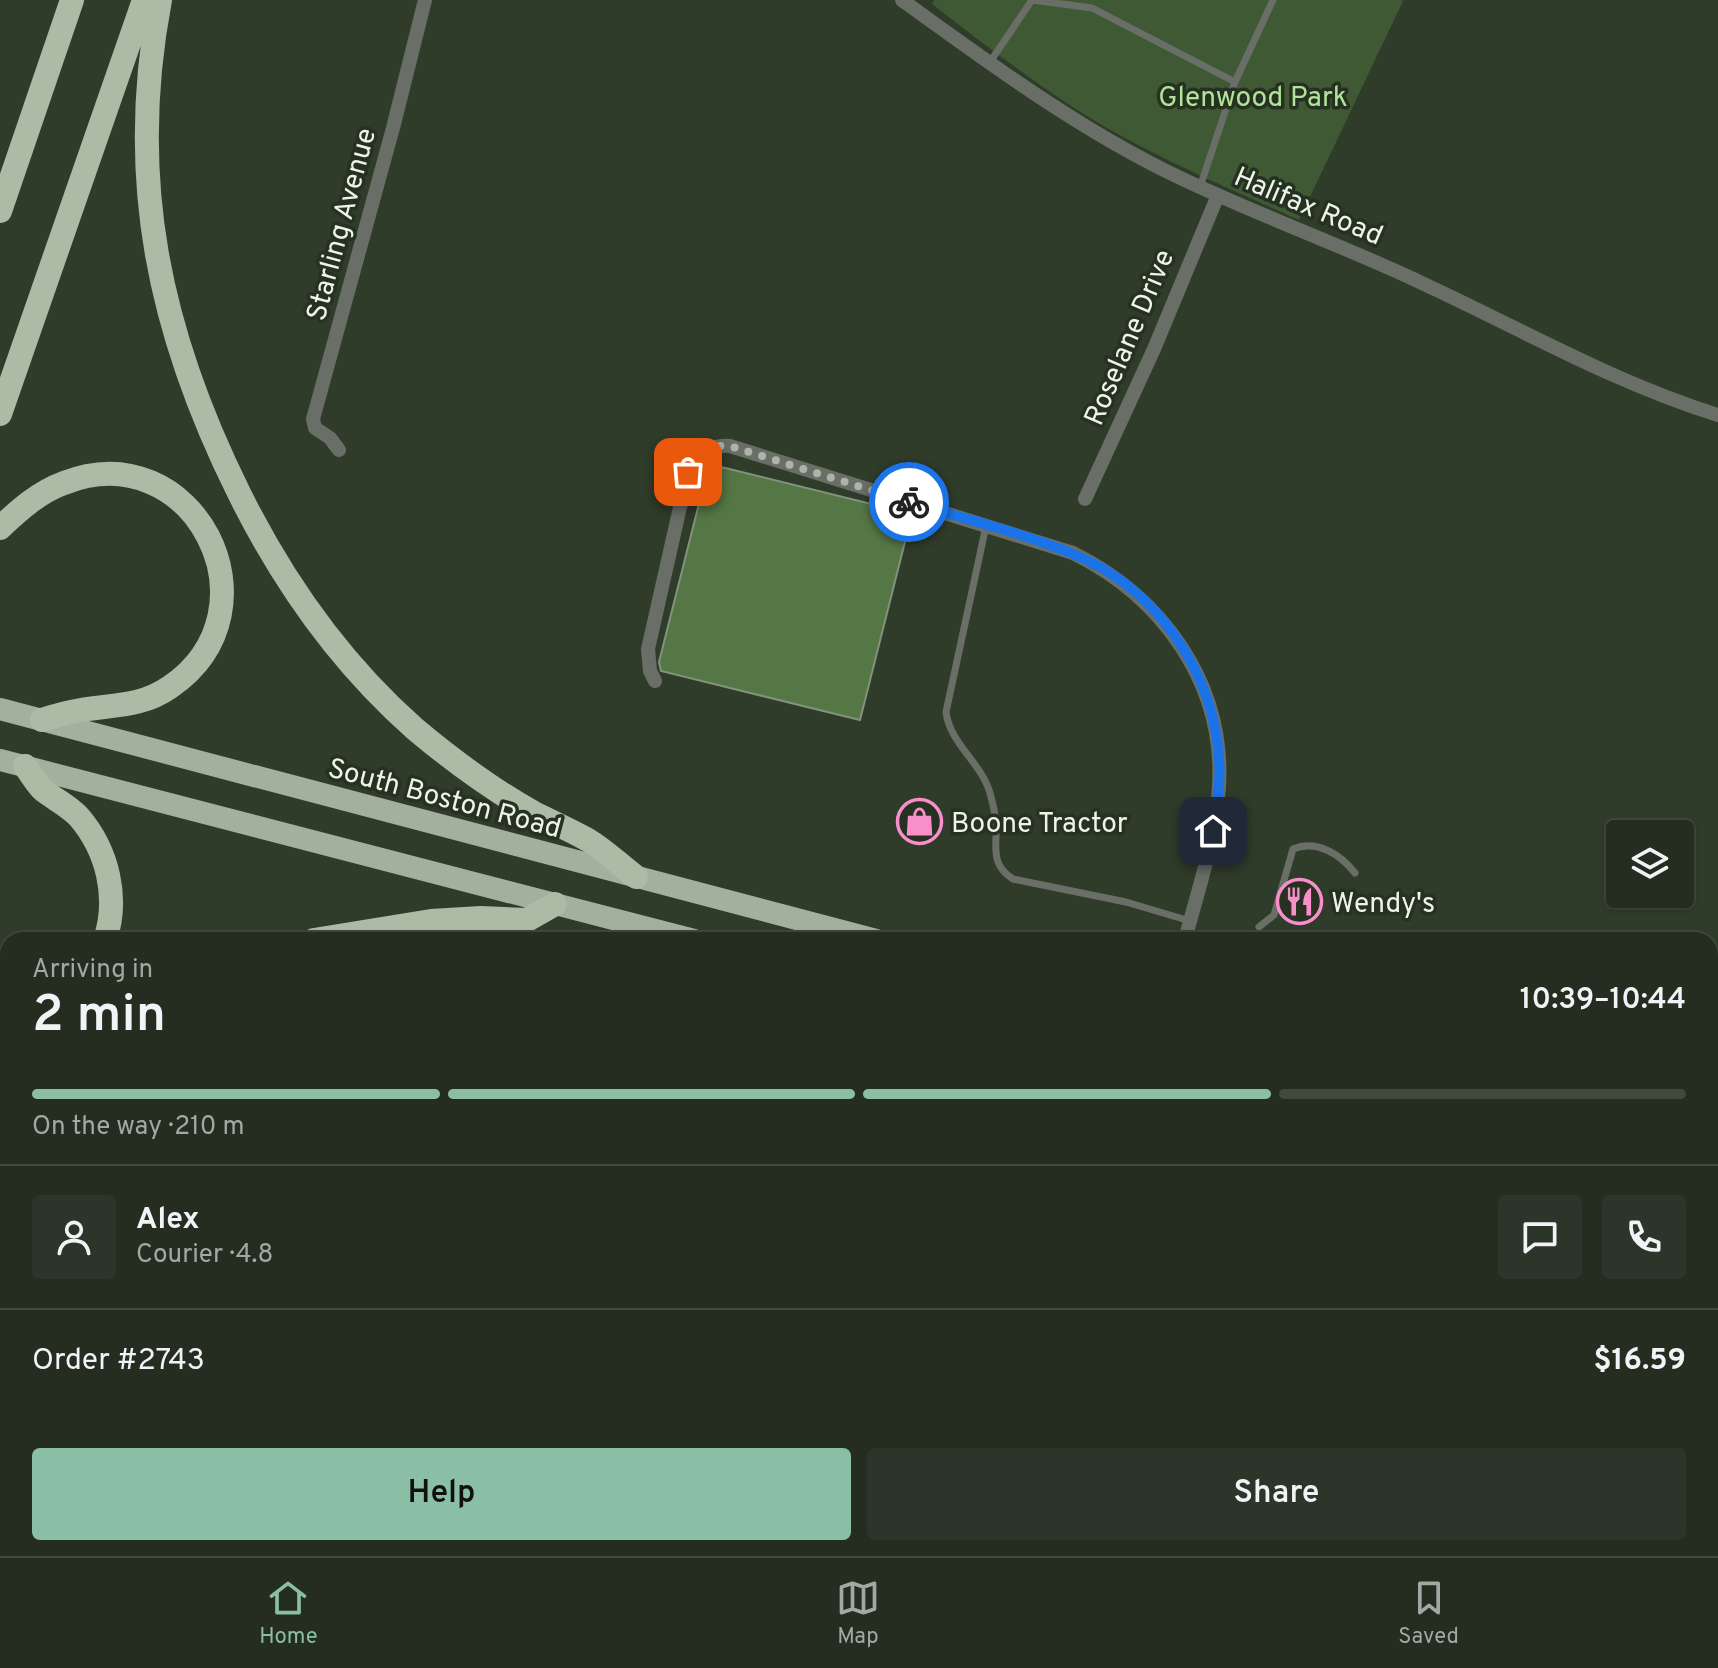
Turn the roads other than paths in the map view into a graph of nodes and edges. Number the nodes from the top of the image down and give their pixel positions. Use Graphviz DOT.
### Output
graph roads {
  1 [pos="72,0"];
  2 [pos="144,0"];
  3 [pos="160,0"];
  4 [pos="425,0"];
  5 [pos="902,0"];
  6 [pos="1032,0"];
  7 [pos="1273,0"];
  8 [pos="990,62"];
  9 [pos="1235,82"];
  10 [pos="1200,187"];
  11 [pos="1218,195"];
  12 [pos="0,211"];
  13 [pos="0,414"];
  14 [pos="1718,415"];
  15 [pos="339,450"];
  16 [pos="1085,499"];
  17 [pos="986,526"];
  18 [pos="0,528"];
  19 [pos="655,681"];
  20 [pos="0,709"];
  21 [pos="42,720"];
  22 [pos="0,760"];
  23 [pos="25,766"];
  24 [pos="1355,873"];
  25 [pos="636,877"];
  26 [pos="555,904"];
  27 [pos="1190,921"];
  28 [pos="1259,927"];
  29 [pos="107,932"];
  30 [pos="363,932"];
  31 [pos="663,932"];
  32 [pos="846,932"];
  33 [pos="1187,932"];
  1 -- 12 [label="highway"];
  2 -- 13 [label="highway"];
  3 -- 25 [label="highway"];
  4 -- 15 [label="street, Starling Avenue"];
  5 -- 8 [label="street, Halifax Road"];
  6 -- 8 [label="lane"];
  6 -- 9 [label="lane"];
  7 -- 9 [label="lane"];
  8 -- 10 [label="street, Halifax Road"];
  9 -- 10 [label="lane"];
  10 -- 11 [label="street, Halifax Road"];
  11 -- 14 [label="street, Halifax Road"];
  11 -- 16 [label="street, Roselane Drive"];
  17 -- 19 [label="street"];
  17 -- 27 [label="street"];
  17 -- 27 [label="lane"];
  18 -- 21 [label="highway"];
  20 -- 21 [label="highway, South Boston Road"];
  21 -- 25 [label="highway, South Boston Road"];
  22 -- 23 [label="highway"];
  23 -- 26 [label="highway"];
  23 -- 29 [label="highway"];
  24 -- 28 [label="lane"];
  25 -- 32 [label="highway, South Boston Road"];
  26 -- 30 [label="highway"];
  26 -- 31 [label="highway"];
  27 -- 33 [label="street"];
}
